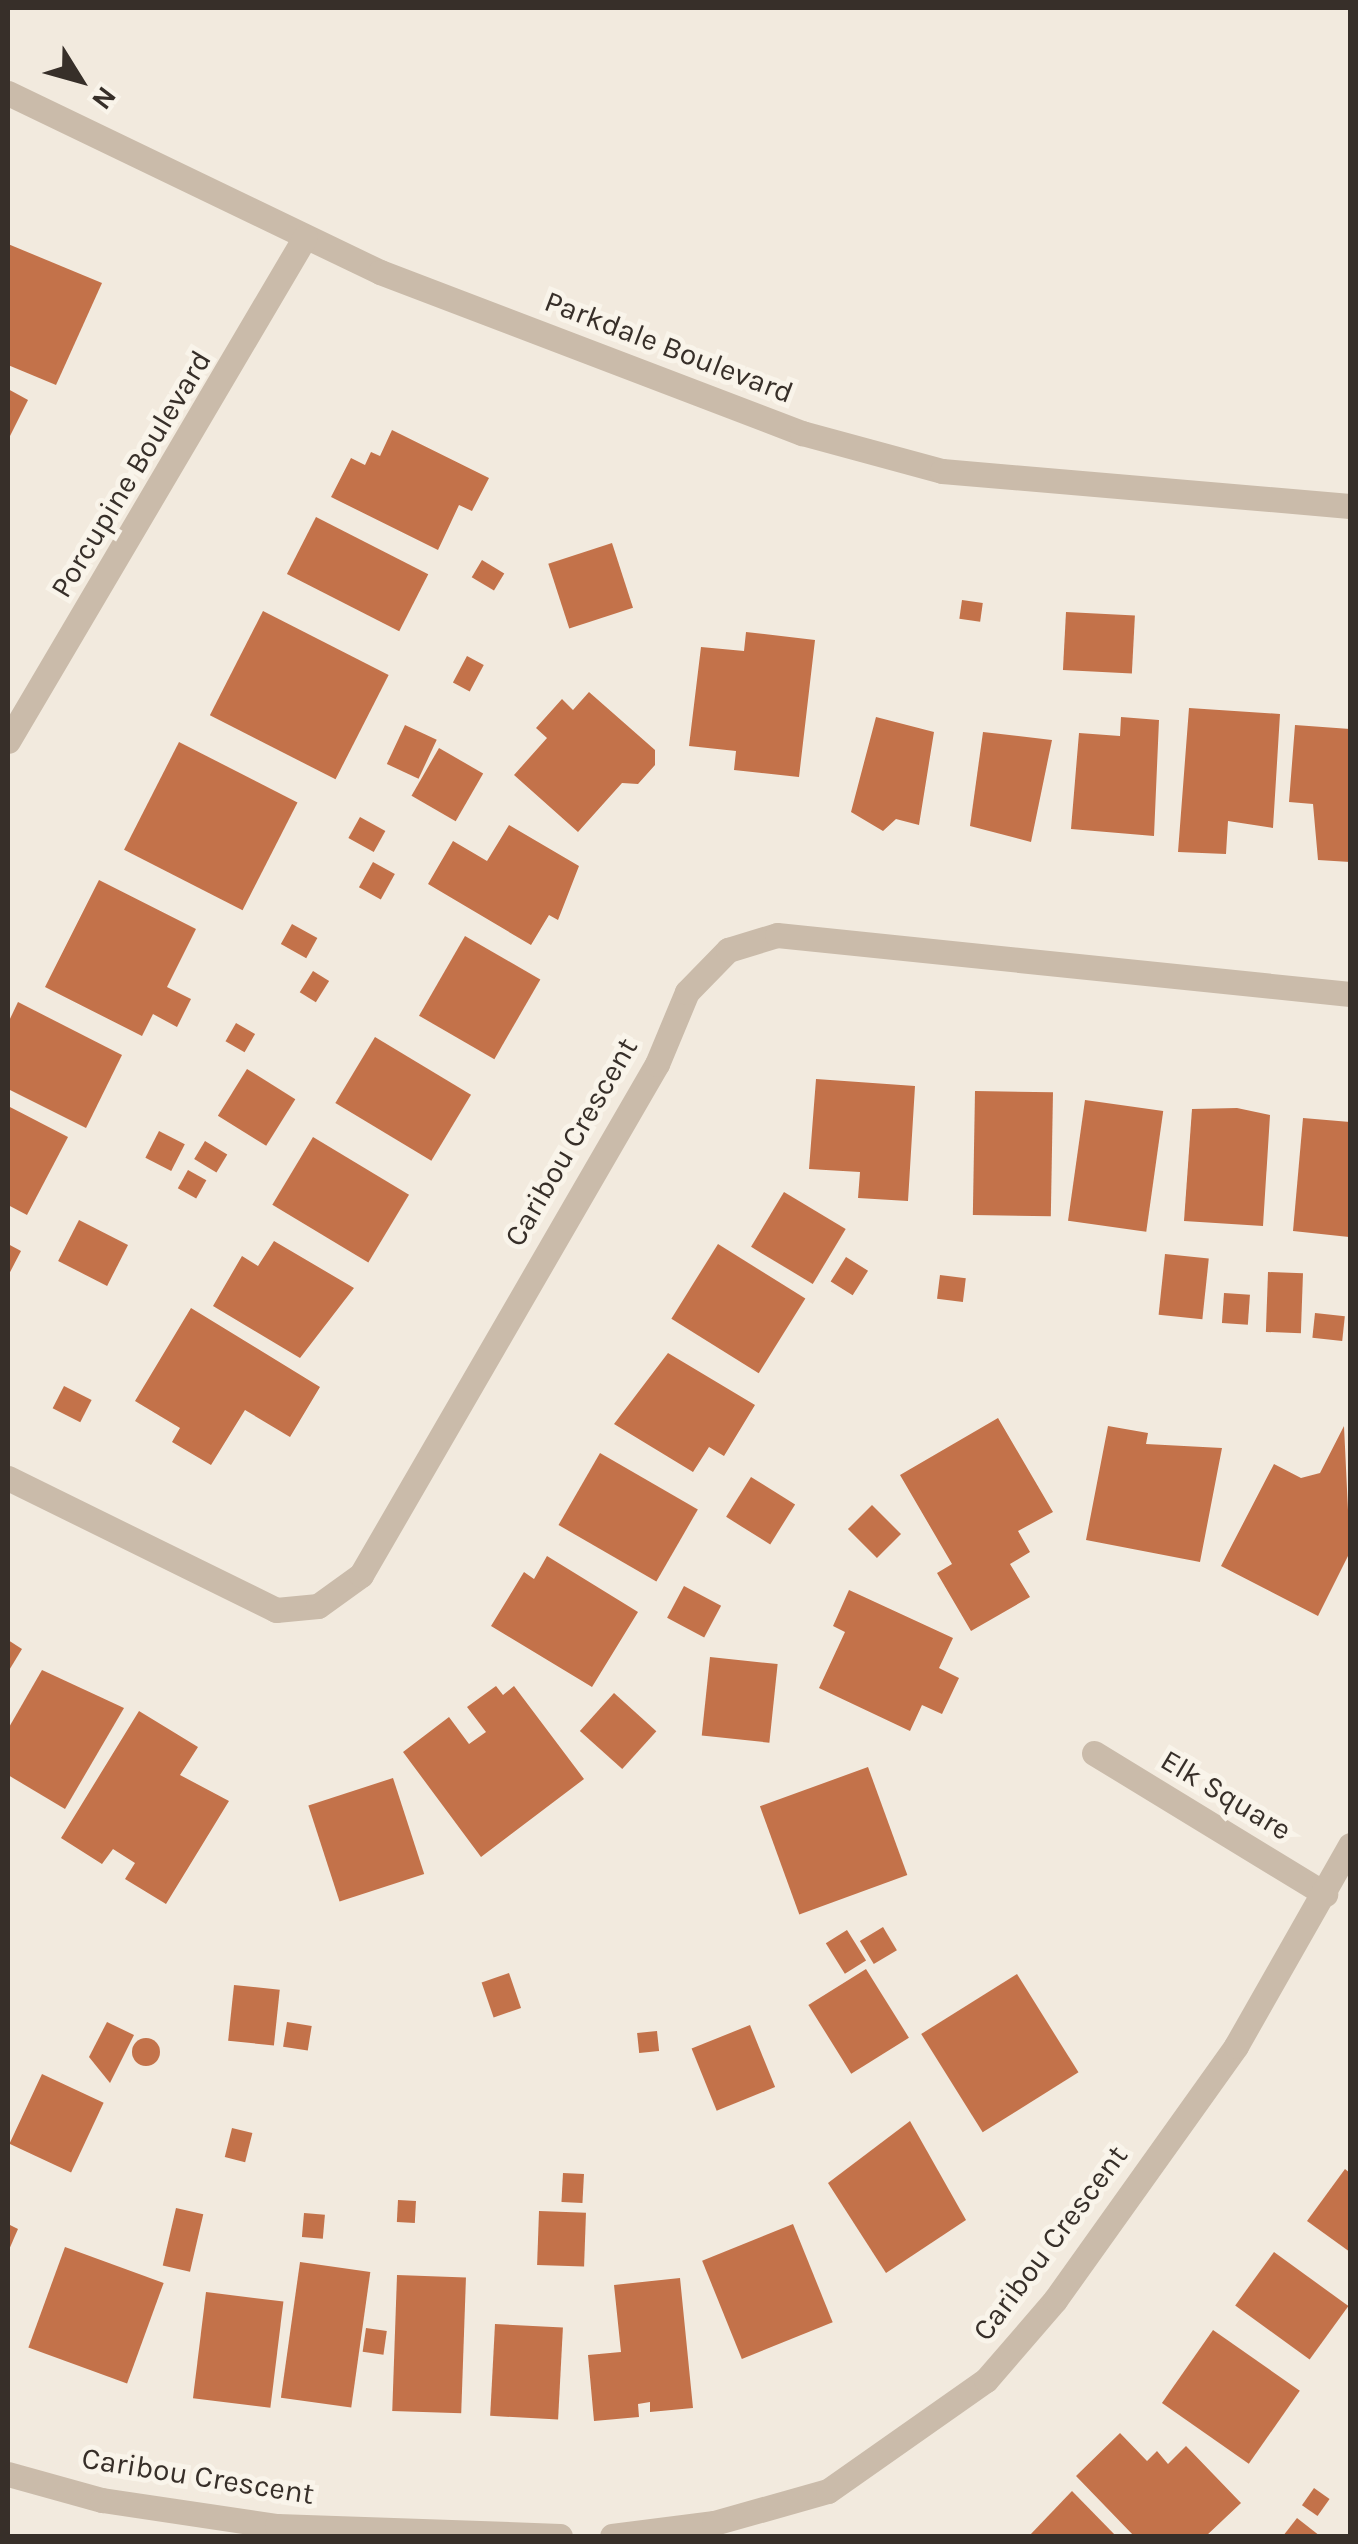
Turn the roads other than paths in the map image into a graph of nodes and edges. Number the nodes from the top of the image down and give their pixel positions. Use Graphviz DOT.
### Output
graph roads {
  1 [pos="8,94"];
  2 [pos="304,237"];
  3 [pos="1350,506"];
  4 [pos="8,741"];
  5 [pos="1350,994"];
  6 [pos="8,1478"];
  7 [pos="1094,1753"];
  8 [pos="1350,1845"];
  9 [pos="1326,1894"];
  10 [pos="8,2474"];
  11 [pos="560,2536"];
  12 [pos="612,2536"];
  1 -- 2 [label="street, Parkdale Boulevard"];
  2 -- 3 [label="street, Parkdale Boulevard"];
  2 -- 4 [label="street, Porcupine Boulevard"];
  5 -- 6 [label="street, Caribou Crescent"];
  7 -- 9 [label="street, Elk Square"];
  8 -- 9 [label="street, Caribou Crescent"];
  9 -- 12 [label="street, Caribou Crescent"];
  10 -- 11 [label="street, Caribou Crescent"];
}
